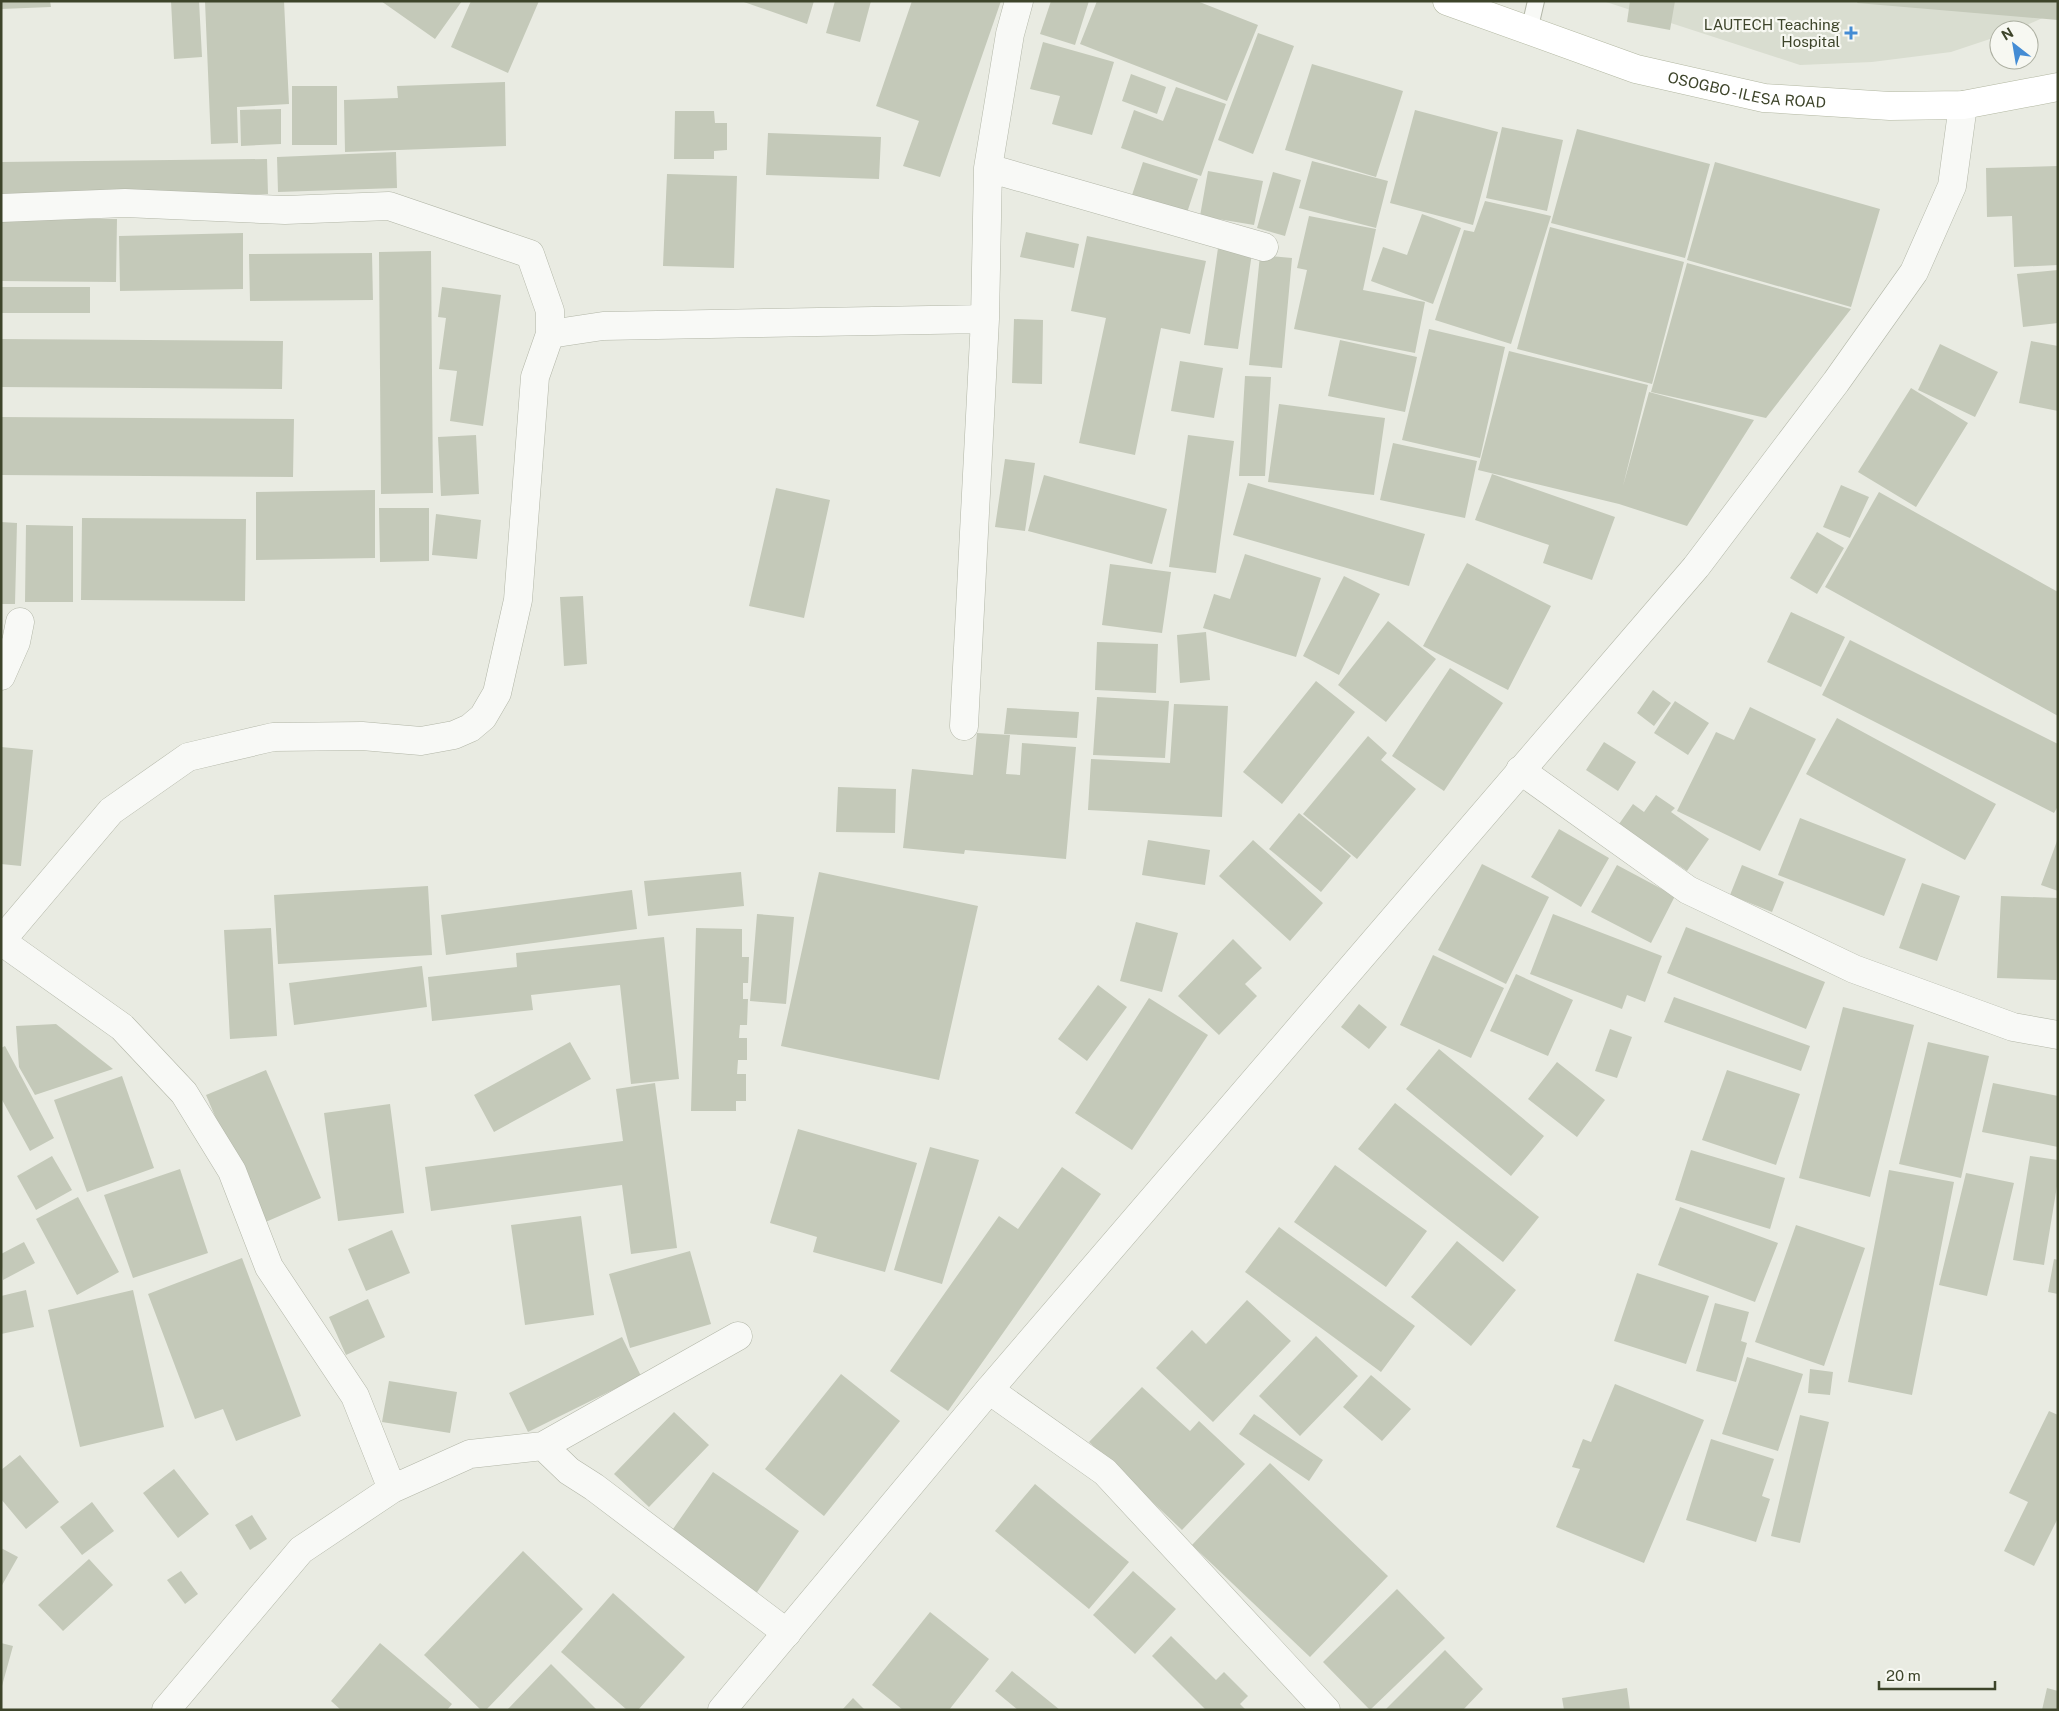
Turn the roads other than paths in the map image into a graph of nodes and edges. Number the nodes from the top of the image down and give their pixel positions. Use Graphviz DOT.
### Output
graph roads {
  1 [pos="1019,1"];
  2 [pos="1447,1"];
  3 [pos="1536,1"];
  4 [pos="1529,31"];
  5 [pos="2058,87"];
  6 [pos="1963,105"];
  7 [pos="988,168"];
  8 [pos="1,208"];
  9 [pos="1264,247"];
  10 [pos="985,319"];
  11 [pos="550,334"];
  12 [pos="20,622"];
  13 [pos="1,676"];
  14 [pos="964,726"];
  15 [pos="1520,770"];
  16 [pos="1,941"];
  17 [pos="2058,1035"];
  18 [pos="738,1336"];
  19 [pos="988,1390"];
  20 [pos="543,1446"];
  21 [pos="392,1489"];
  22 [pos="787,1633"];
  23 [pos="166,1710"];
  24 [pos="722,1710"];
  25 [pos="1326,1710"];
  1 -- 7 [label="street"];
  2 -- 4 [label="main road, OSOGBO - ILESA ROAD"];
  3 -- 4 [label="lane"];
  4 -- 6 [label="main road, OSOGBO - ILESA ROAD"];
  5 -- 6 [label="main road, OSOGBO - ILESA ROAD"];
  6 -- 15 [label="street"];
  7 -- 9 [label="street"];
  7 -- 10 [label="street"];
  8 -- 11 [label="street"];
  10 -- 11 [label="street"];
  10 -- 14 [label="street"];
  11 -- 16 [label="street"];
  12 -- 13 [label="street"];
  15 -- 17 [label="street"];
  15 -- 19 [label="street"];
  16 -- 21 [label="street"];
  18 -- 20 [label="street"];
  19 -- 22 [label="street"];
  19 -- 25 [label="street"];
  20 -- 21 [label="street"];
  20 -- 22 [label="street"];
  21 -- 23 [label="street"];
  22 -- 24 [label="street"];
}
